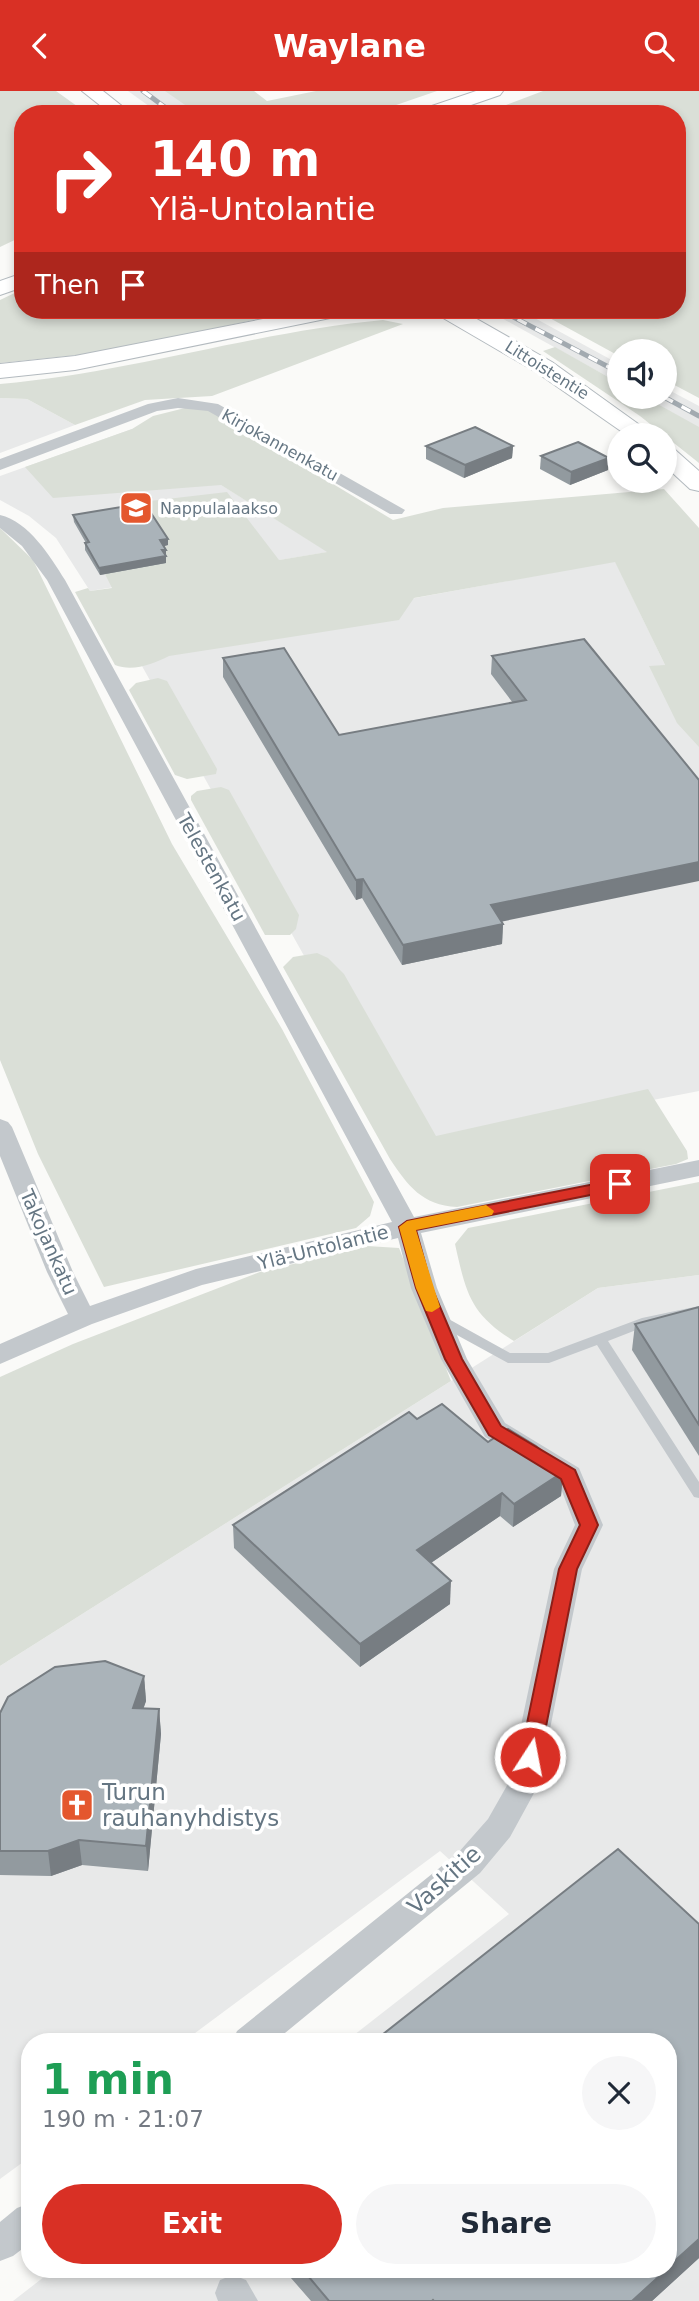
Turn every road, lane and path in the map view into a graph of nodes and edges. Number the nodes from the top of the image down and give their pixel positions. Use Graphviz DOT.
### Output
graph roads {
  1 [pos="91,91"];
  2 [pos="494,91"];
  3 [pos="110,105"];
  4 [pos="453,105"];
  5 [pos="295,319"];
  6 [pos="461,319"];
  7 [pos="0,371"];
  8 [pos="625,423"];
  9 [pos="677,464"];
  10 [pos="0,465"];
  11 [pos="699,484"];
  12 [pos="396,510"];
  13 [pos="0,520"];
  14 [pos="0,1127"];
  15 [pos="699,1168"];
  16 [pos="407,1227"];
  17 [pos="699,1311"];
  18 [pos="83,1318"];
  19 [pos="437,1318"];
  20 [pos="600,1339"];
  21 [pos="0,1355"];
  22 [pos="699,1493"];
  23 [pos="260,2033"];
  24 [pos="21,2227"];
  25 [pos="0,2244"];
  1 -- 3 [label="street"];
  2 -- 4 [label="street"];
  5 -- 7 [label="street"];
  6 -- 8 [label="street, Littoistentie"];
  9 -- 11 [label="street"];
  10 -- 12 [label="street, Kirjokannenkatu"];
  13 -- 16 [label="street, Telestenkatu"];
  14 -- 18 [label="street, Takojankatu"];
  15 -- 16 [label="street, Ylä-Untolantie"];
  16 -- 18 [label="street, Ylä-Untolantie"];
  16 -- 19 [label="street, Vaskitie"];
  17 -- 20 [label="lane"];
  18 -- 21 [label="street, Ylä-Untolantie"];
  19 -- 20 [label="lane"];
  19 -- 23 [label="street, Vaskitie"];
  20 -- 22 [label="lane"];
  24 -- 25 [label="street"];
}
